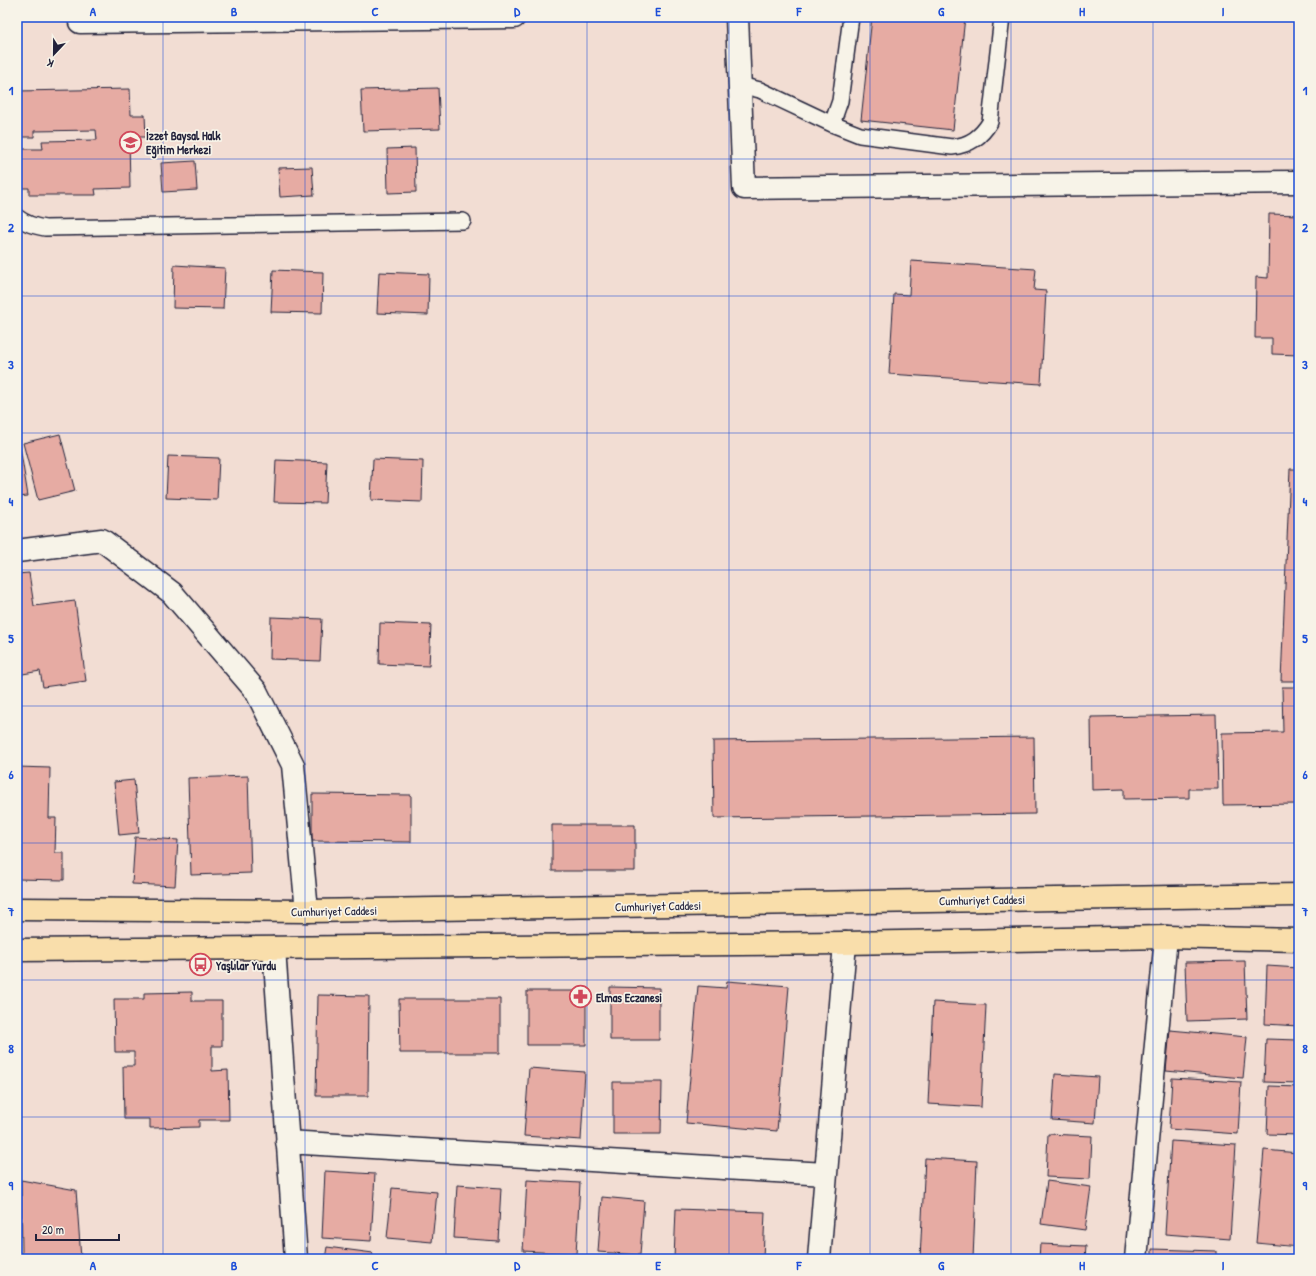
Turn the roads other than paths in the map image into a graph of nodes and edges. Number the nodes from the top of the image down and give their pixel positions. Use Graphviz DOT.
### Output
graph roads {
  1 [pos="514,17"];
  2 [pos="737,17"];
  3 [pos="851,17"];
  4 [pos="1002,17"];
  5 [pos="80,22"];
  6 [pos="740,85"];
  7 [pos="832,124"];
  8 [pos="1299,182"];
  9 [pos="17,217"];
  10 [pos="463,221"];
  11 [pos="17,551"];
  12 [pos="1299,895"];
  13 [pos="17,909"];
  14 [pos="307,911"];
  15 [pos="1166,937"];
  16 [pos="1299,940"];
  17 [pos="845,943"];
  18 [pos="274,948"];
  19 [pos="17,950"];
  20 [pos="287,1142"];
  21 [pos="826,1174"];
  22 [pos="296,1259"];
  23 [pos="818,1259"];
  24 [pos="1136,1259"];
  1 -- 5 [label="street"];
  2 -- 6 [label="street"];
  3 -- 7 [label="lane"];
  4 -- 7 [label="lane"];
  6 -- 7 [label="lane"];
  6 -- 8 [label="street"];
  9 -- 10 [label="lane"];
  11 -- 14 [label="street"];
  12 -- 14 [label="main road, Cumhuriyet Caddesi"];
  13 -- 14 [label="main road, Cumhuriyet Caddesi"];
  15 -- 16 [label="main road"];
  15 -- 17 [label="main road"];
  15 -- 24 [label="street"];
  17 -- 18 [label="main road"];
  17 -- 21 [label="street"];
  18 -- 19 [label="main road"];
  18 -- 20 [label="street"];
  20 -- 21 [label="street"];
  20 -- 22 [label="street"];
  21 -- 23 [label="street"];
}
